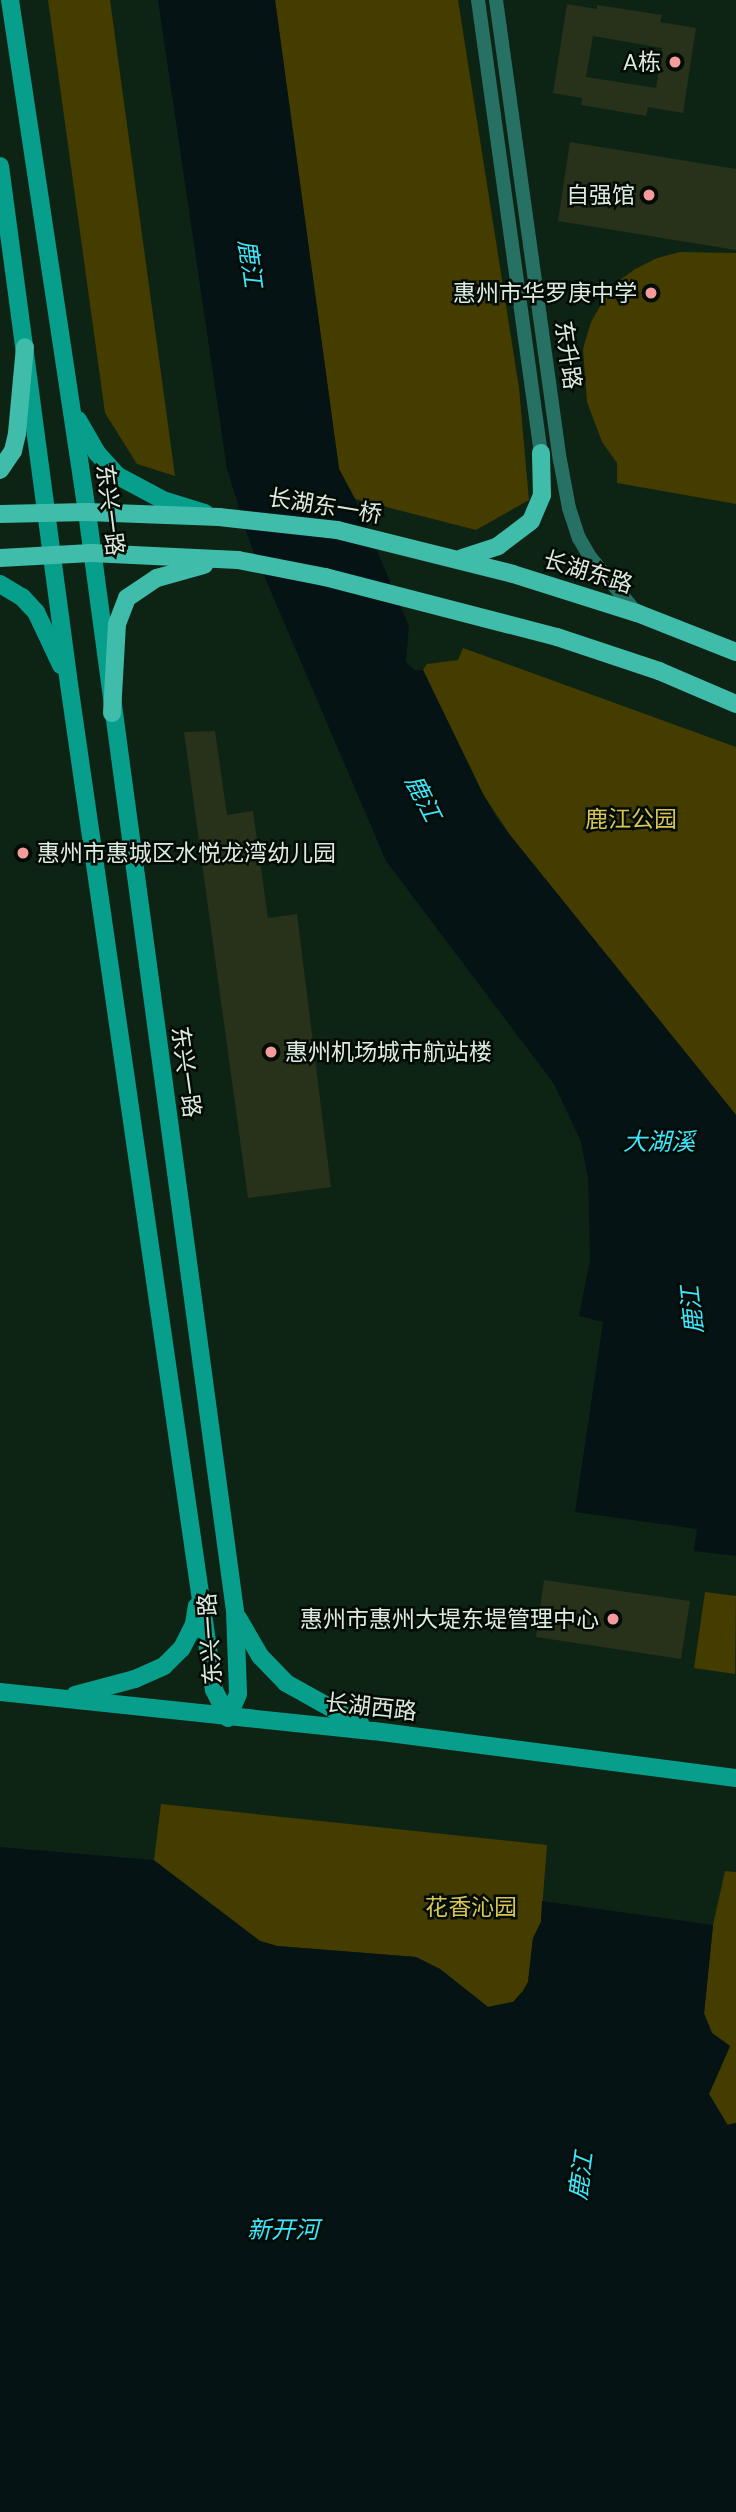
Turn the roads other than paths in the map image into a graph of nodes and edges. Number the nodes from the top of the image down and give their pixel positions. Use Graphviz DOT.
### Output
graph roads {
  1 [pos="10,0"];
  2 [pos="478,0"];
  3 [pos="496,0"];
  4 [pos="0,166"];
  5 [pos="25,347"];
  6 [pos="70,403"];
  7 [pos="541,453"];
  8 [pos="0,470"];
  9 [pos="46,512"];
  10 [pos="87,512"];
  11 [pos="0,514"];
  12 [pos="219,517"];
  13 [pos="423,549"];
  14 [pos="91,553"];
  15 [pos="52,555"];
  16 [pos="0,558"];
  17 [pos="460,559"];
  18 [pos="237,560"];
  19 [pos="0,584"];
  20 [pos="637,613"];
  21 [pos="736,652"];
  22 [pos="69,684"];
  23 [pos="736,704"];
  24 [pos="112,713"];
  25 [pos="200,1588"];
  26 [pos="235,1611"];
  27 [pos="0,1692"];
  28 [pos="67,1698"];
  29 [pos="228,1718"];
  30 [pos="374,1731"];
  31 [pos="736,1778"];
  1 -- 6 [label="street, 东兴一路"];
  2 -- 7 [label="street, 东升路"];
  3 -- 20 [label="street, 东升路"];
  4 -- 5 [label="street, 东兴一路"];
  5 -- 8 [label="main road"];
  5 -- 9 [label="street, 东兴一路"];
  6 -- 10 [label="street, 东兴一路"];
  6 -- 12 [label="street"];
  7 -- 17 [label="main road"];
  9 -- 10 [label="main road"];
  9 -- 11 [label="main road"];
  9 -- 15 [label="street, 东兴一路"];
  10 -- 12 [label="main road"];
  10 -- 14 [label="street, 东兴一路"];
  12 -- 13 [label="main road, 长湖东一桥"];
  13 -- 17 [label="main road, 长湖东路"];
  14 -- 15 [label="main road"];
  14 -- 18 [label="main road"];
  14 -- 24 [label="street, 东兴一路"];
  15 -- 16 [label="main road"];
  15 -- 22 [label="street, 东兴一路"];
  17 -- 20 [label="main road, 长湖东路"];
  18 -- 23 [label="main road"];
  18 -- 24 [label="main road"];
  19 -- 22 [label="street"];
  20 -- 21 [label="main road, 长湖东路"];
  22 -- 25 [label="street, 东兴一路"];
  24 -- 26 [label="street, 东兴一路"];
  25 -- 28 [label="street"];
  25 -- 29 [label="street, 东兴一路"];
  26 -- 29 [label="street, 东兴一路"];
  26 -- 30 [label="street"];
  27 -- 28 [label="street, 长湖西路"];
  28 -- 29 [label="street, 长湖西路"];
  29 -- 30 [label="street, 长湖西路"];
  30 -- 31 [label="street, 长湖西路"];
}
